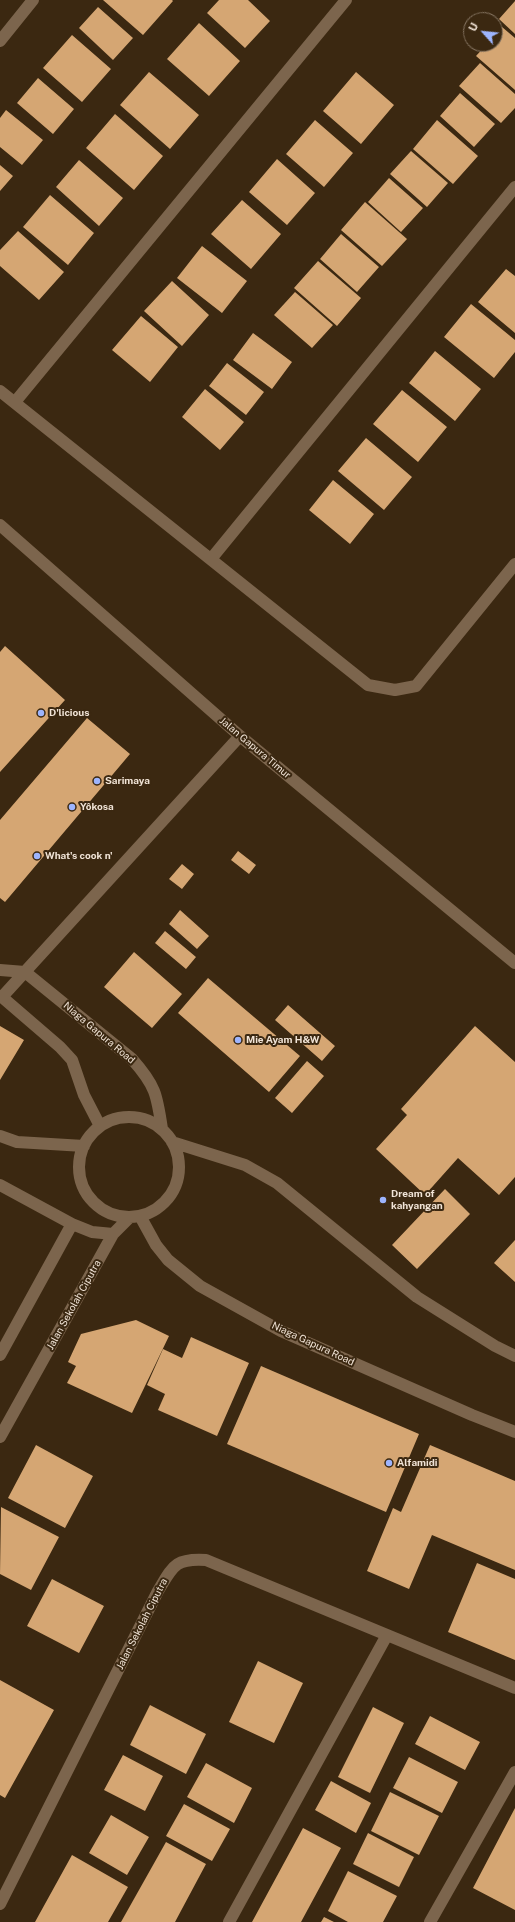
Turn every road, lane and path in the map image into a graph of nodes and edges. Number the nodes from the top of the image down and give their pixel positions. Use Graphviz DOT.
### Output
graph roads {
  1 [pos="33,0"];
  2 [pos="346,0"];
  3 [pos="0,40"];
  4 [pos="515,187"];
  5 [pos="0,391"];
  6 [pos="15,402"];
  7 [pos="0,525"];
  8 [pos="211,559"];
  9 [pos="515,564"];
  10 [pos="240,736"];
  11 [pos="515,963"];
  12 [pos="0,970"];
  13 [pos="25,972"];
  14 [pos="1,994"];
  15 [pos="100,1126"];
  16 [pos="162,1129"];
  17 [pos="0,1136"];
  18 [pos="172,1142"];
  19 [pos="84,1146"];
  20 [pos="0,1185"];
  21 [pos="134,1217"];
  22 [pos="72,1224"];
  23 [pos="113,1234"];
  24 [pos="0,1355"];
  25 [pos="515,1356"];
  26 [pos="515,1432"];
  27 [pos="0,1437"];
  28 [pos="387,1635"];
  29 [pos="515,1688"];
  30 [pos="515,1772"];
  31 [pos="0,1904"];
  32 [pos="229,1922"];
  33 [pos="430,1922"];
  1 -- 3 [label="street"];
  2 -- 6 [label="street"];
  4 -- 8 [label="street"];
  5 -- 6 [label="street"];
  6 -- 8 [label="street"];
  7 -- 10 [label="street, Jalan Gapura Timur"];
  8 -- 9 [label="street"];
  10 -- 11 [label="street, Jalan Gapura Timur"];
  10 -- 13 [label="street"];
  12 -- 13 [label="street"];
  13 -- 14 [label="street"];
  13 -- 16 [label="street, Niaga Gapura Road"];
  14 -- 15 [label="street"];
  15 -- 16 [label="street"];
  15 -- 19 [label="street"];
  16 -- 18 [label="street"];
  17 -- 19 [label="street"];
  18 -- 21 [label="street"];
  18 -- 25 [label="street"];
  19 -- 21 [label="street"];
  20 -- 22 [label="street"];
  21 -- 23 [label="street, Jalan Sekolah Ciputra"];
  21 -- 26 [label="street, Niaga Gapura Road"];
  22 -- 23 [label="street"];
  22 -- 24 [label="street"];
  23 -- 27 [label="street, Jalan Sekolah Ciputra"];
  28 -- 29 [label="street, Jalan Sekolah Ciputra"];
  28 -- 31 [label="street, Jalan Sekolah Ciputra"];
  28 -- 32 [label="street"];
  30 -- 33 [label="street"];
}
